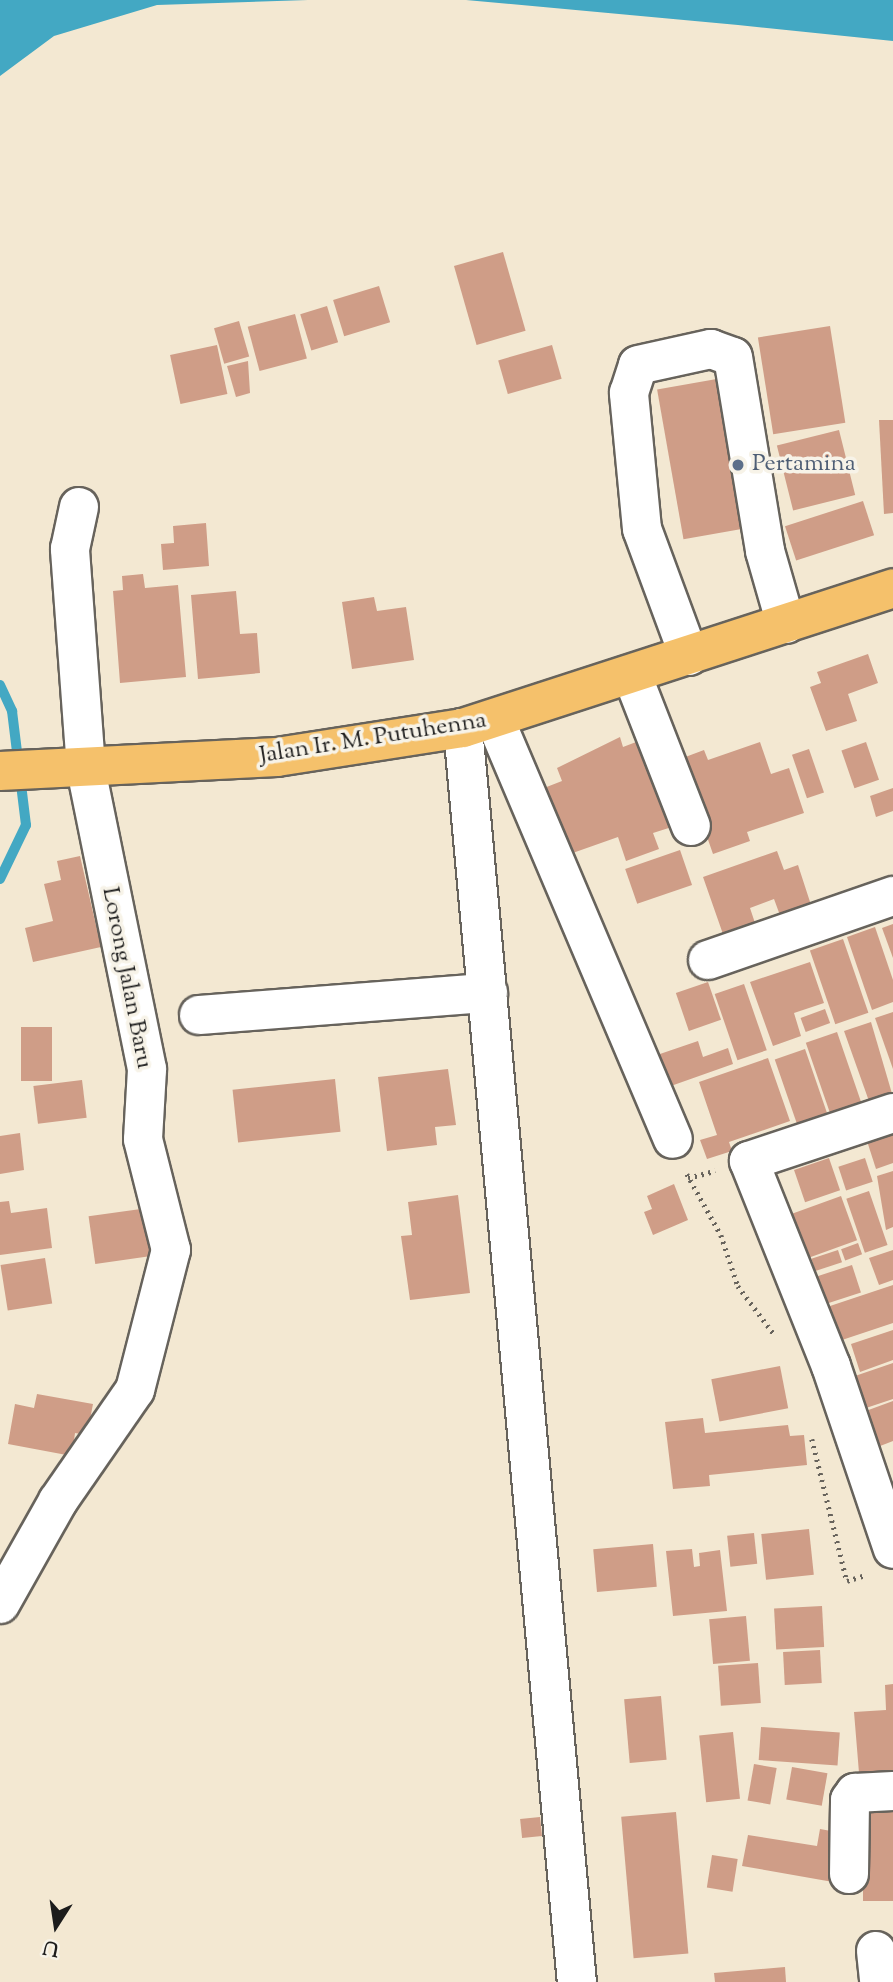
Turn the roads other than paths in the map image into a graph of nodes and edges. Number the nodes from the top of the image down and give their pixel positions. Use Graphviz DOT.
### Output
graph roads {
  1 [pos="79,507"];
  2 [pos="893,588"];
  3 [pos="786,624"];
  4 [pos="689,656"];
  5 [pos="632,675"];
  6 [pos="479,724"];
  7 [pos="78,768"];
  8 [pos="0,771"];
  9 [pos="691,826"];
  10 [pos="893,896"];
  11 [pos="708,960"];
  12 [pos="488,993"];
  13 [pos="199,1015"];
  14 [pos="893,1112"];
  15 [pos="673,1139"];
  16 [pos="881,1561"];
  17 [pos="0,1604"];
  18 [pos="893,1791"];
  19 [pos="849,1874"];
  20 [pos="577,1982"];
  1 -- 7 [label="street, Lorong Jalan Baru"];
  2 -- 3 [label="highway, Jalan Ir. M. Putuhenna"];
  3 -- 4 [label="highway, Jalan Ir. M. Putuhenna"];
  3 -- 4 [label="street"];
  4 -- 5 [label="highway, Jalan Ir. M. Putuhenna"];
  5 -- 6 [label="highway, Jalan Ir. M. Putuhenna"];
  5 -- 9 [label="street"];
  6 -- 7 [label="highway, Jalan Ir. M. Putuhenna"];
  6 -- 12 [label="street"];
  6 -- 15 [label="street"];
  7 -- 8 [label="highway, Jalan Ir. M. Putuhenna"];
  7 -- 17 [label="street, Lorong Jalan Baru"];
  10 -- 11 [label="street"];
  12 -- 13 [label="street"];
  12 -- 20 [label="street"];
  14 -- 16 [label="street"];
  18 -- 19 [label="street"];
}
